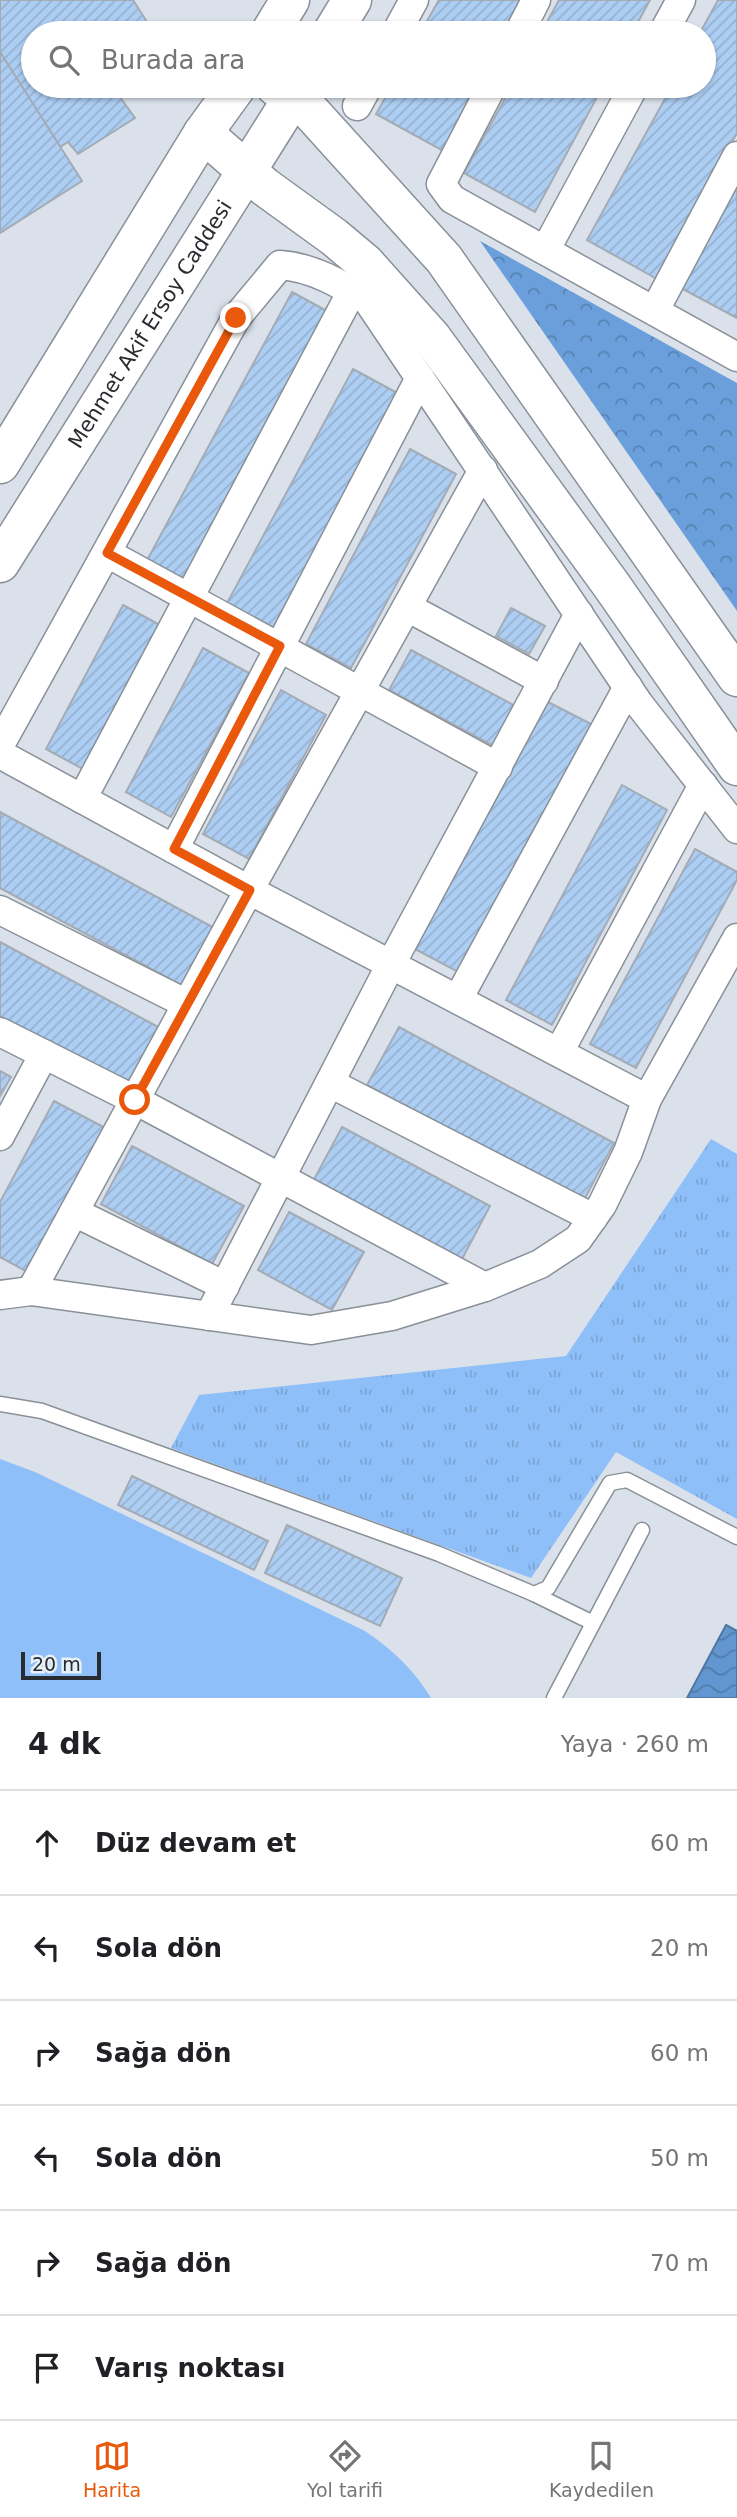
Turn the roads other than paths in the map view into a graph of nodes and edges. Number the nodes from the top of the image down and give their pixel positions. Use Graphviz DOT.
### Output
graph roads {
  1 [pos="290,0"];
  2 [pos="352,0"];
  3 [pos="414,0"];
  4 [pos="536,0"];
  5 [pos="681,0"];
  6 [pos="277,21"];
  7 [pos="339,21"];
  8 [pos="403,21"];
  9 [pos="525,21"];
  10 [pos="670,21"];
  11 [pos="228,98"];
  12 [pos="285,98"];
  13 [pos="297,98"];
  14 [pos="486,98"];
  15 [pos="628,98"];
  16 [pos="203,133"];
  17 [pos="737,156"];
  18 [pos="247,172"];
  19 [pos="546,249"];
  20 [pos="352,291"];
  21 [pos="655,310"];
  22 [pos="737,357"];
  23 [pos="421,378"];
  24 [pos="0,464"];
  25 [pos="483,470"];
  26 [pos="107,553"];
  27 [pos="0,563"];
  28 [pos="190,597"];
  29 [pos="407,607"];
  30 [pos="579,614"];
  31 [pos="280,646"];
  32 [pos="737,677"];
  33 [pos="544,681"];
  34 [pos="628,687"];
  35 [pos="361,690"];
  36 [pos="0,745"];
  37 [pos="0,754"];
  38 [pos="737,766"];
  39 [pos="498,767"];
  40 [pos="703,785"];
  41 [pos="82,799"];
  42 [pos="737,829"];
  43 [pos="174,849"];
  44 [pos="250,890"];
  45 [pos="0,909"];
  46 [pos="737,938"];
  47 [pos="391,964"];
  48 [pos="458,999"];
  49 [pos="187,1004"];
  50 [pos="0,1031"];
  51 [pos="559,1052"];
  52 [pos="44,1054"];
  53 [pos="330,1083"];
  54 [pos="647,1099"];
  55 [pos="135,1100"];
  56 [pos="0,1136"];
  57 [pos="280,1179"];
  58 [pos="74,1212"];
  59 [pos="593,1218"];
  60 [pos="225,1286"];
  61 [pos="485,1287"];
  62 [pos="31,1291"];
  63 [pos="0,1295"];
  64 [pos="209,1316"];
  65 [pos="0,1404"];
  66 [pos="642,1530"];
  67 [pos="737,1537"];
  68 [pos="534,1594"];
  69 [pos="593,1623"];
  70 [pos="554,1698"];
  1 -- 6 [label="main road"];
  2 -- 7 [label="main road"];
  3 -- 8 [label="street"];
  4 -- 9 [label="street"];
  5 -- 10 [label="street"];
  11 -- 16 [label="main road"];
  12 -- 18 [label="main road, Mehmet Akif Ersoy Caddesi"];
  13 -- 32 [label="main road"];
  14 -- 19 [label="street"];
  15 -- 19 [label="street"];
  16 -- 18 [label="main road"];
  16 -- 24 [label="main road"];
  17 -- 21 [label="street"];
  18 -- 27 [label="main road, Mehmet Akif Ersoy Caddesi"];
  18 -- 38 [label="main road"];
  19 -- 21 [label="street"];
  20 -- 23 [label="street"];
  20 -- 26 [label="street"];
  20 -- 28 [label="street"];
  21 -- 22 [label="street"];
  23 -- 25 [label="street"];
  23 -- 31 [label="street"];
  25 -- 29 [label="street"];
  25 -- 30 [label="street"];
  26 -- 28 [label="street"];
  26 -- 36 [label="street"];
  28 -- 31 [label="street"];
  28 -- 41 [label="street"];
  29 -- 33 [label="street"];
  29 -- 35 [label="street"];
  30 -- 33 [label="street"];
  30 -- 34 [label="street"];
  31 -- 35 [label="street"];
  31 -- 43 [label="street"];
  33 -- 39 [label="street"];
  34 -- 40 [label="street"];
  34 -- 48 [label="street"];
  35 -- 39 [label="street"];
  35 -- 44 [label="street"];
  37 -- 41 [label="street"];
  39 -- 47 [label="street"];
  40 -- 42 [label="street"];
  40 -- 51 [label="street"];
  41 -- 43 [label="street"];
  43 -- 44 [label="street"];
  44 -- 47 [label="street"];
  44 -- 49 [label="street"];
  45 -- 49 [label="street"];
  46 -- 54 [label="street"];
  47 -- 48 [label="street"];
  47 -- 53 [label="street"];
  48 -- 51 [label="street"];
  49 -- 55 [label="street"];
  50 -- 52 [label="street"];
  51 -- 54 [label="street"];
  52 -- 55 [label="street"];
  52 -- 56 [label="street"];
  53 -- 57 [label="street"];
  53 -- 59 [label="street"];
  54 -- 59 [label="street"];
  55 -- 57 [label="street"];
  55 -- 58 [label="street"];
  57 -- 60 [label="street"];
  57 -- 61 [label="street"];
  58 -- 60 [label="street"];
  58 -- 62 [label="street"];
  59 -- 61 [label="street"];
  60 -- 64 [label="street"];
  61 -- 64 [label="street"];
  62 -- 63 [label="street"];
  62 -- 64 [label="street"];
  65 -- 68 [label="lane"];
  66 -- 69 [label="lane"];
  67 -- 68 [label="lane"];
  68 -- 69 [label="lane"];
  69 -- 70 [label="lane"];
}
